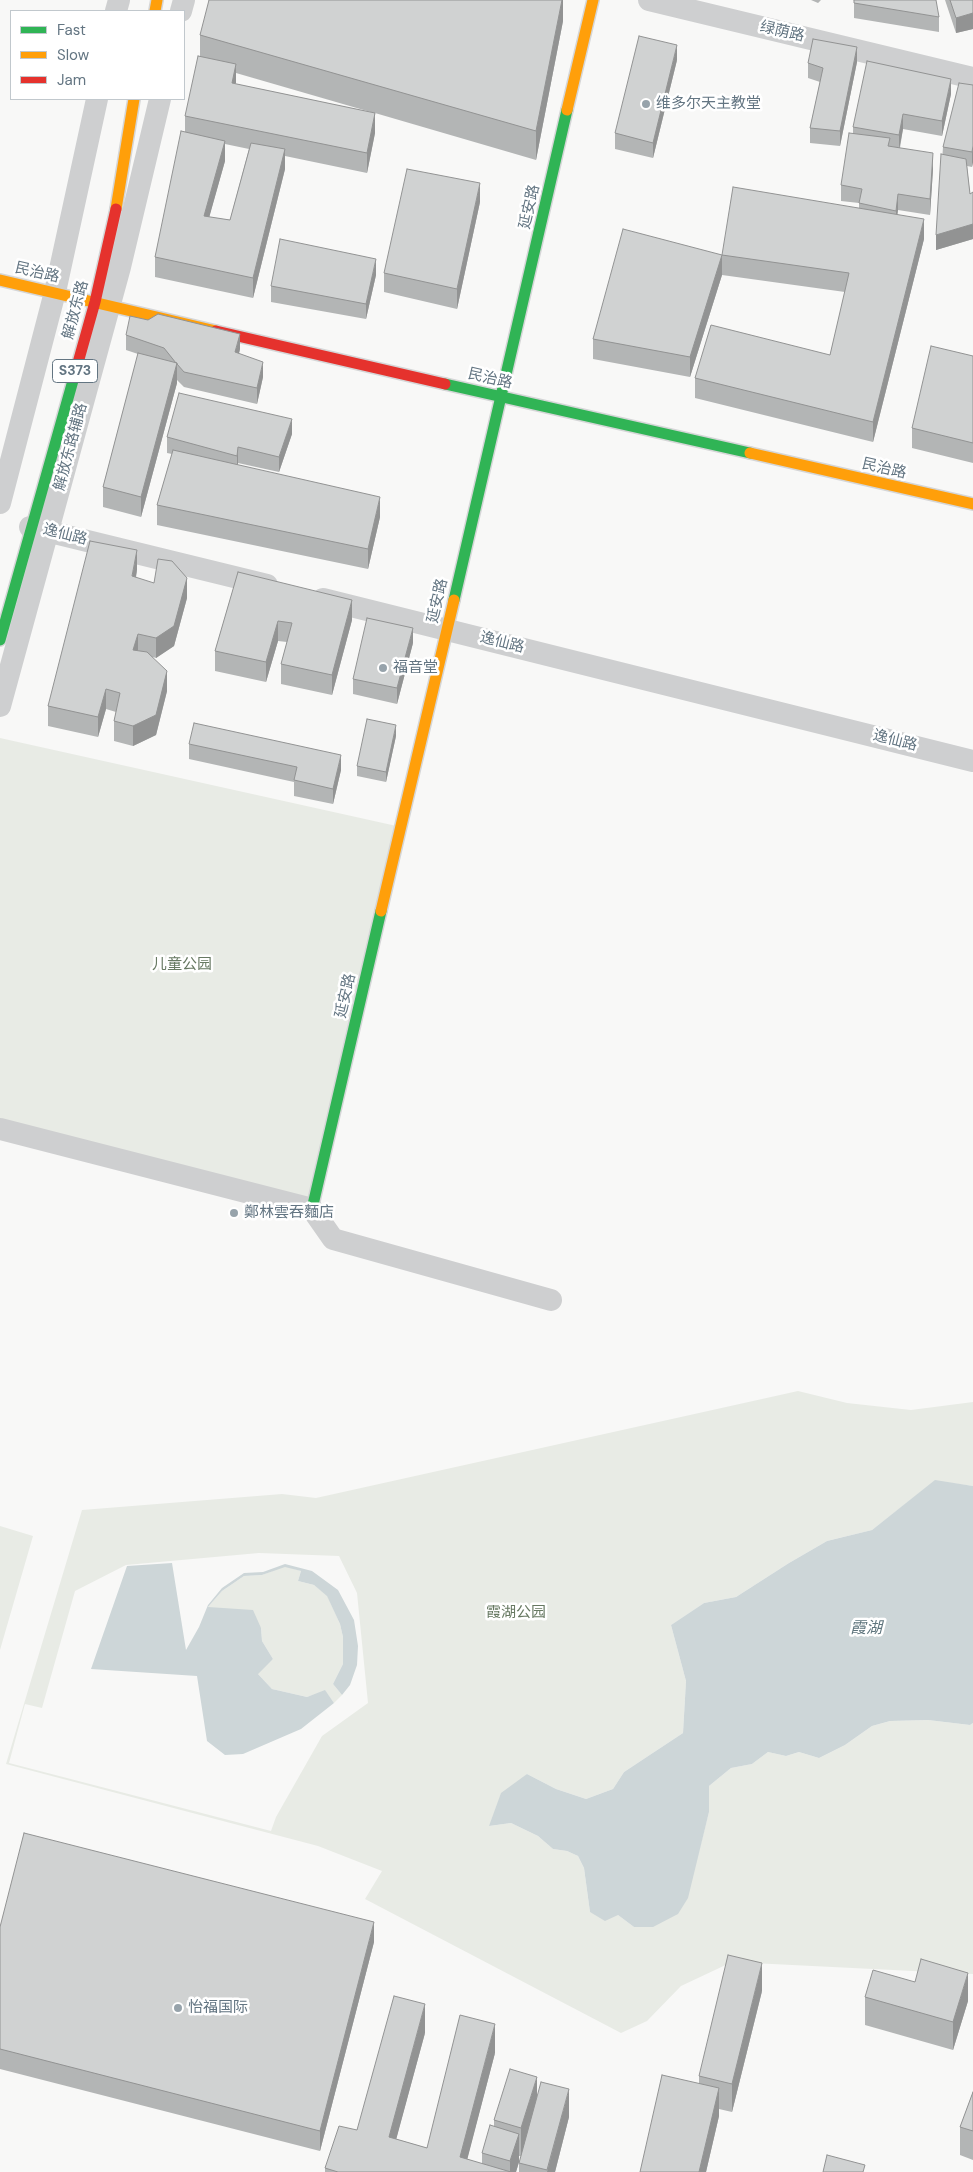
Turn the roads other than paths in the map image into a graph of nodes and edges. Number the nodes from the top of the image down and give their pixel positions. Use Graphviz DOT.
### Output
graph roads {
  1 [pos="593,0"];
  2 [pos="649,0"];
  3 [pos="973,78"];
  4 [pos="97,100"];
  5 [pos="134,100"];
  6 [pos="160,100"];
  7 [pos="0,280"];
  8 [pos="55,292"];
  9 [pos="95,302"];
  10 [pos="501,397"];
  11 [pos="0,503"];
  12 [pos="973,504"];
  13 [pos="23,524"];
  14 [pos="447,629"];
  15 [pos="0,640"];
  16 [pos="0,706"];
  17 [pos="973,761"];
  18 [pos="0,1128"];
  19 [pos="312,1209"];
  20 [pos="551,1300"];
  1 -- 10 [label="street, 延安路"];
  2 -- 3 [label="street, 绿荫路"];
  4 -- 8 [label="street"];
  5 -- 9 [label="street, 解放东路 / S373"];
  6 -- 16 [label="street, 解放东路辅路"];
  7 -- 8 [label="street, 民治路"];
  8 -- 9 [label="street, 民治路"];
  8 -- 11 [label="street"];
  9 -- 10 [label="street, 民治路"];
  9 -- 13 [label="street, 解放东路 / S373"];
  10 -- 12 [label="street, 民治路"];
  10 -- 14 [label="street, 延安路"];
  13 -- 14 [label="street, 逸仙路"];
  13 -- 15 [label="street, 解放东路 / S373"];
  14 -- 17 [label="street, 逸仙路"];
  14 -- 19 [label="street, 延安路"];
  18 -- 19 [label="street"];
  19 -- 20 [label="street"];
}
